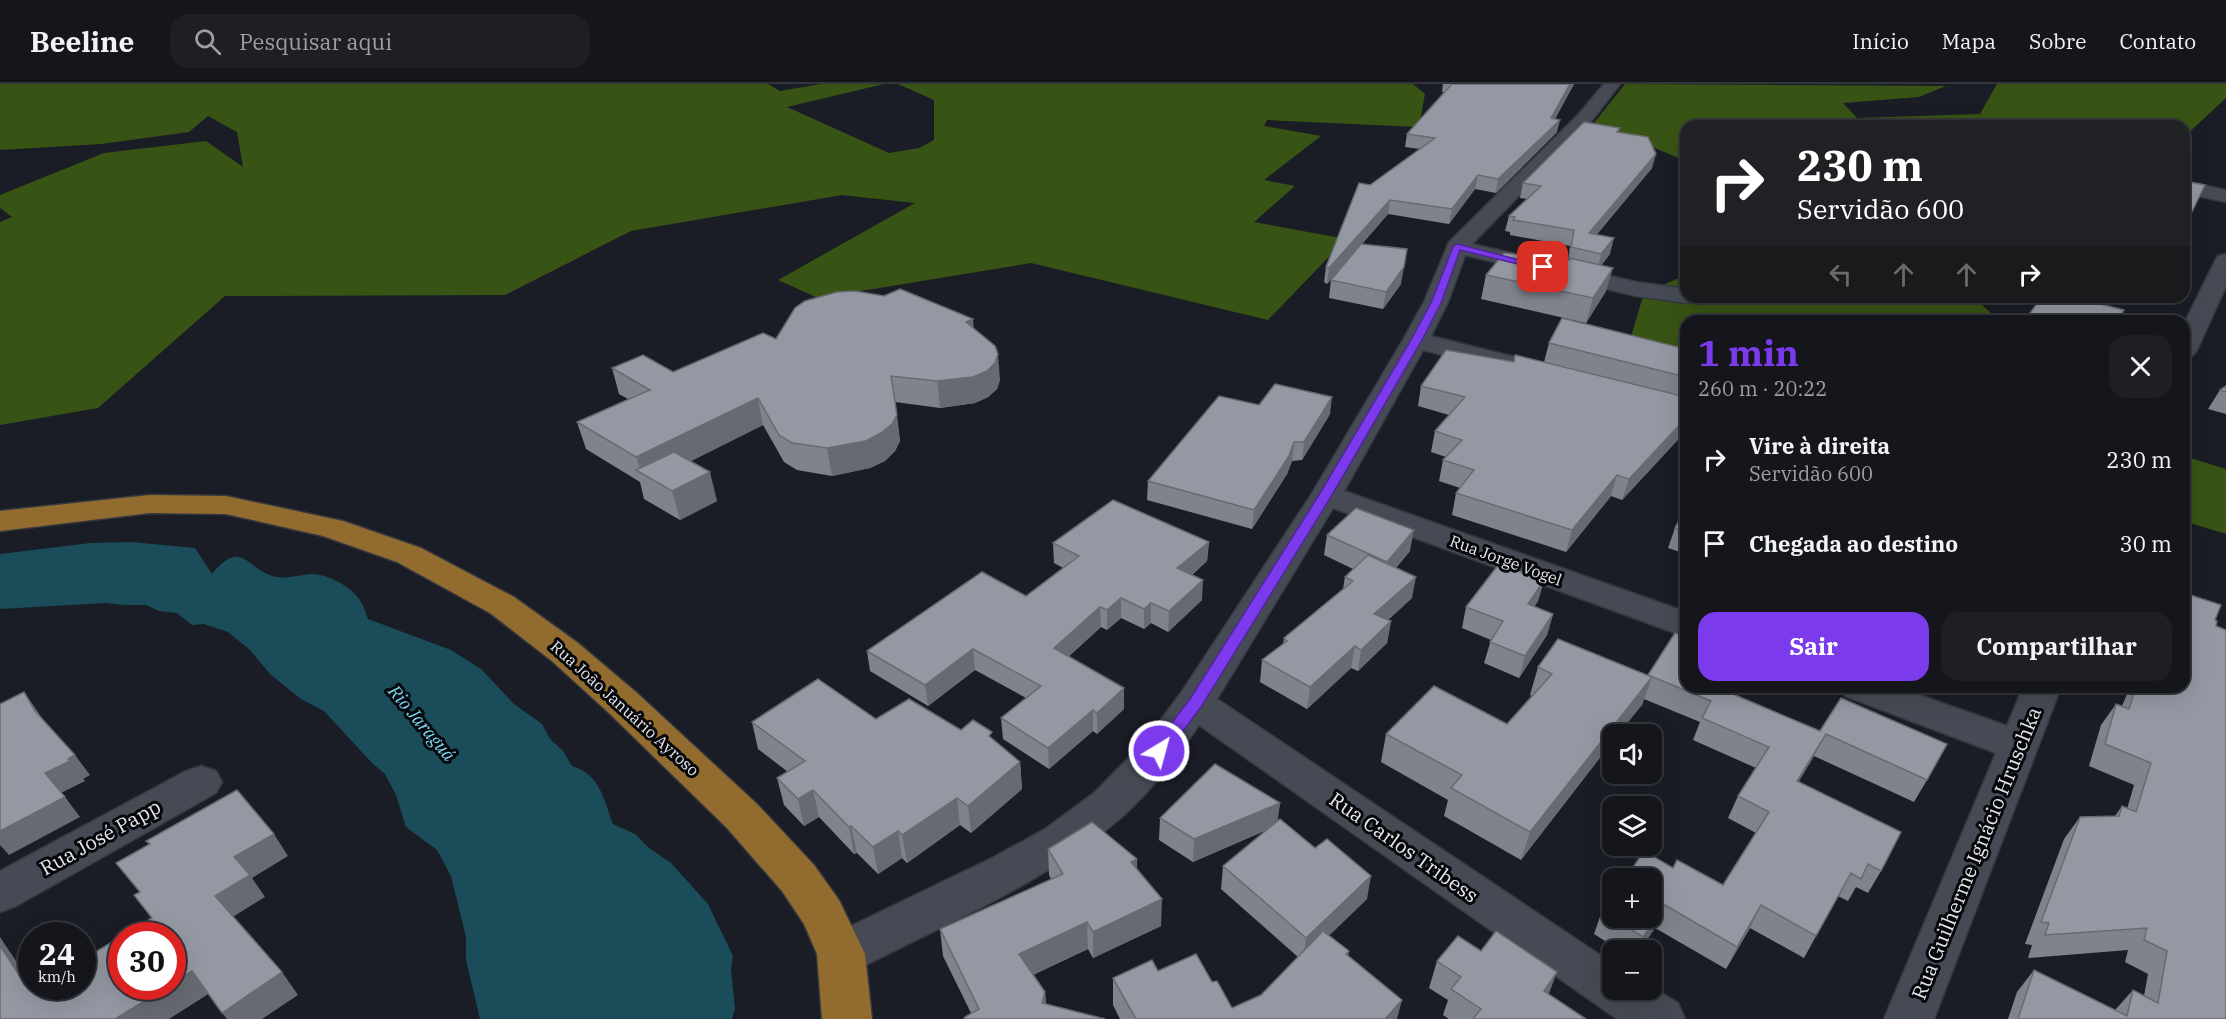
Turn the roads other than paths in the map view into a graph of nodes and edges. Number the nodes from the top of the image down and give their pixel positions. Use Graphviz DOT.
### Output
graph roads {
  1 [pos="1611,84"];
  2 [pos="2190,188"];
  3 [pos="2226,196"];
  4 [pos="1457,247"];
  5 [pos="2226,261"];
  6 [pos="1680,295"];
  7 [pos="2190,337"];
  8 [pos="1416,340"];
  9 [pos="1540,371"];
  10 [pos="1326,495"];
  11 [pos="0,521"];
  12 [pos="1680,623"];
  13 [pos="1874,693"];
  14 [pos="2039,693"];
  15 [pos="1195,703"];
  16 [pos="2017,745"];
  17 [pos="201,782"];
  18 [pos="0,893"];
  19 [pos="841,954"];
  20 [pos="1602,982"];
  21 [pos="1629,1000"];
  22 [pos="847,1019"];
  23 [pos="1660,1019"];
  24 [pos="1909,1019"];
  1 -- 4 [label="street"];
  2 -- 3 [label="street"];
  4 -- 6 [label="street"];
  4 -- 8 [label="street"];
  5 -- 7 [label="street"];
  8 -- 9 [label="street"];
  8 -- 10 [label="street"];
  10 -- 12 [label="street, Rua Jorge Vogel"];
  10 -- 15 [label="street"];
  11 -- 19 [label="main road, Rua João Januário Ayroso"];
  13 -- 16 [label="street"];
  14 -- 16 [label="street, Rua Guilherme Ignácio Hruschka"];
  15 -- 19 [label="street"];
  15 -- 20 [label="street, Rua Carlos Tribess"];
  16 -- 24 [label="street, Rua Guilherme Ignácio Hruschka"];
  17 -- 18 [label="street, Rua José Papp"];
  19 -- 22 [label="main road, Rua João Januário Ayroso"];
  21 -- 23 [label="street, Rua Carlos Tribess"];
}
